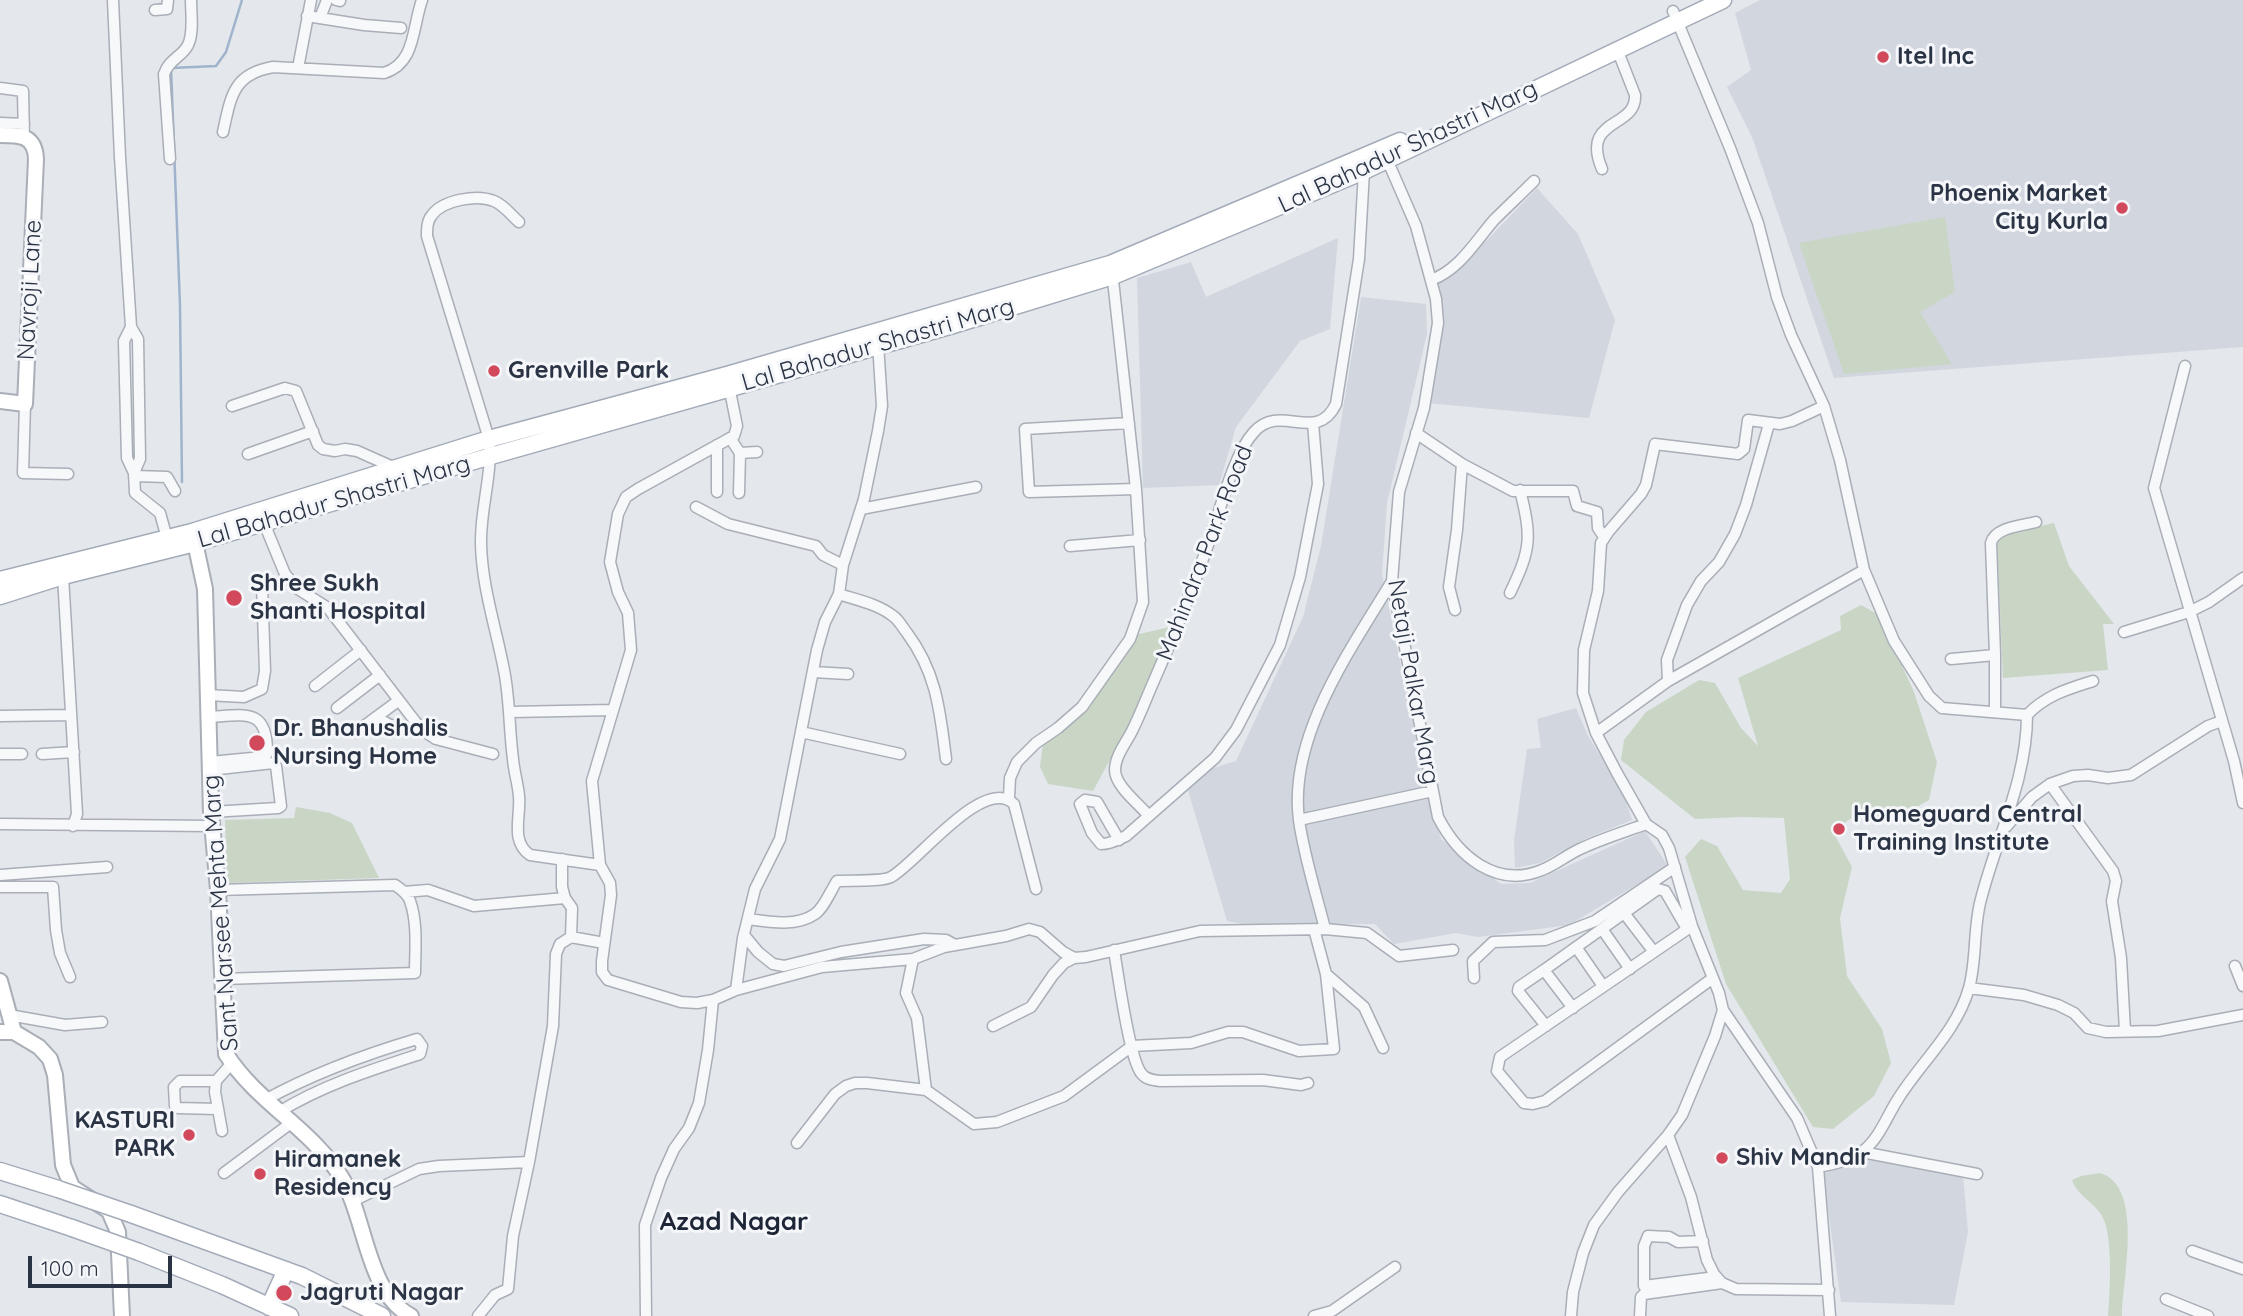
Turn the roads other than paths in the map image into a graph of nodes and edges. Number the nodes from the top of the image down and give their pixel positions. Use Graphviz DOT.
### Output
graph roads {
  1 [pos="113,0"];
  2 [pos="168,0"];
  3 [pos="191,0"];
  4 [pos="312,0"];
  5 [pos="327,0"];
  6 [pos="422,0"];
  7 [pos="1696,0"];
  8 [pos="1723,0"];
  9 [pos="155,10"];
  10 [pos="307,16"];
  11 [pos="1676,16"];
  12 [pos="320,18"];
  13 [pos="401,28"];
  14 [pos="1617,49"];
  15 [pos="298,68"];
  16 [pos="3,89"];
  17 [pos="6,103"];
  18 [pos="0,123"];
  19 [pos="24,131"];
  20 [pos="223,132"];
  21 [pos="0,135"];
  22 [pos="1385,155"];
  23 [pos="170,159"];
  24 [pos="1602,169"];
  25 [pos="1364,171"];
  26 [pos="1534,181"];
  27 [pos="1246,214"];
  28 [pos="519,222"];
  29 [pos="1111,270"];
  30 [pos="1431,280"];
  31 [pos="131,327"];
  32 [pos="878,339"];
  33 [pos="2185,366"];
  34 [pos="728,381"];
  35 [pos="0,401"];
  36 [pos="25,404"];
  37 [pos="232,406"];
  38 [pos="1824,406"];
  39 [pos="126,409"];
  40 [pos="139,410"];
  41 [pos="1129,423"];
  42 [pos="1313,423"];
  43 [pos="1769,424"];
  44 [pos="313,431"];
  45 [pos="544,432"];
  46 [pos="1416,433"];
  47 [pos="730,438"];
  48 [pos="489,439"];
  49 [pos="717,445"];
  50 [pos="127,449"];
  51 [pos="139,449"];
  52 [pos="757,452"];
  53 [pos="740,453"];
  54 [pos="248,454"];
  55 [pos="491,456"];
  56 [pos="1462,464"];
  57 [pos="393,467"];
  58 [pos="68,474"];
  59 [pos="134,474"];
  60 [pos="976,487"];
  61 [pos="1136,489"];
  62 [pos="1520,490"];
  63 [pos="175,491"];
  64 [pos="718,492"];
  65 [pos="739,493"];
  66 [pos="696,507"];
  67 [pos="861,509"];
  68 [pos="2036,522"];
  69 [pos="264,523"];
  70 [pos="194,537"];
  71 [pos="1604,537"];
  72 [pos="1140,540"];
  73 [pos="169,543"];
  74 [pos="1070,546"];
  75 [pos="843,565"];
  76 [pos="1864,570"];
  77 [pos="64,576"];
  78 [pos="2243,578"];
  79 [pos="0,580"];
  80 [pos="1392,581"];
  81 [pos="262,585"];
  82 [pos="1510,593"];
  83 [pos="839,594"];
  84 [pos="0,596"];
  85 [pos="1455,610"];
  86 [pos="2189,612"];
  87 [pos="2124,632"];
  88 [pos="361,650"];
  89 [pos="1995,655"];
  90 [pos="1951,659"];
  91 [pos="813,672"];
  92 [pos="380,674"];
  93 [pos="848,674"];
  94 [pos="1668,681"];
  95 [pos="2093,681"];
  96 [pos="315,686"];
  97 [pos="208,695"];
  98 [pos="398,701"];
  99 [pos="337,708"];
  100 [pos="613,710"];
  101 [pos="1994,711"];
  102 [pos="510,712"];
  103 [pos="71,715"];
  104 [pos="2026,715"];
  105 [pos="0,716"];
  106 [pos="208,717"];
  107 [pos="376,717"];
  108 [pos="2222,721"];
  109 [pos="421,729"];
  110 [pos="356,732"];
  111 [pos="801,732"];
  112 [pos="1596,733"];
  113 [pos="74,752"];
  114 [pos="0,754"];
  115 [pos="22,754"];
  116 [pos="42,754"];
  117 [pos="493,754"];
  118 [pos="900,754"];
  119 [pos="946,760"];
  120 [pos="210,766"];
  121 [pos="2050,784"];
  122 [pos="1433,791"];
  123 [pos="1009,798"];
  124 [pos="2243,803"];
  125 [pos="1149,816"];
  126 [pos="212,819"];
  127 [pos="1299,820"];
  128 [pos="0,824"];
  129 [pos="1646,824"];
  130 [pos="73,826"];
  131 [pos="2003,832"];
  132 [pos="1119,839"];
  133 [pos="562,859"];
  134 [pos="600,865"];
  135 [pos="107,867"];
  136 [pos="1675,867"];
  137 [pos="0,875"];
  138 [pos="0,887"];
  139 [pos="1036,889"];
  140 [pos="218,890"];
  141 [pos="404,892"];
  142 [pos="565,898"];
  143 [pos="1624,913"];
  144 [pos="748,919"];
  145 [pos="1690,927"];
  146 [pos="1320,929"];
  147 [pos="1602,929"];
  148 [pos="744,935"];
  149 [pos="571,937"];
  150 [pos="604,943"];
  151 [pos="956,945"];
  152 [pos="1576,947"];
  153 [pos="1114,950"];
  154 [pos="1454,950"];
  155 [pos="1654,952"];
  156 [pos="1074,958"];
  157 [pos="913,959"];
  158 [pos="2235,966"];
  159 [pos="1630,969"];
  160 [pos="1544,970"];
  161 [pos="1326,974"];
  162 [pos="70,977"];
  163 [pos="1474,978"];
  164 [pos="1713,978"];
  165 [pos="222,979"];
  166 [pos="0,981"];
  167 [pos="1603,986"];
  168 [pos="2243,986"];
  169 [pos="1969,988"];
  170 [pos="736,990"];
  171 [pos="713,1000"];
  172 [pos="1573,1008"];
  173 [pos="1723,1010"];
  174 [pos="9,1014"];
  175 [pos="2243,1015"];
  176 [pos="102,1022"];
  177 [pos="993,1026"];
  178 [pos="1546,1026"];
  179 [pos="2125,1031"];
  180 [pos="7,1032"];
  181 [pos="1132,1046"];
  182 [pos="1383,1048"];
  183 [pos="232,1063"];
  184 [pos="216,1081"];
  185 [pos="1308,1083"];
  186 [pos="926,1090"];
  187 [pos="265,1100"];
  188 [pos="217,1109"];
  189 [pos="279,1112"];
  190 [pos="291,1123"];
  191 [pos="222,1131"];
  192 [pos="1668,1135"];
  193 [pos="797,1143"];
  194 [pos="1862,1152"];
  195 [pos="529,1162"];
  196 [pos="1818,1167"];
  197 [pos="0,1171"];
  198 [pos="224,1174"];
  199 [pos="1977,1174"];
  200 [pos="353,1201"];
  201 [pos="0,1204"];
  202 [pos="1703,1241"];
  203 [pos="2192,1251"];
  204 [pos="1395,1267"];
  205 [pos="2243,1269"];
  206 [pos="286,1270"];
  207 [pos="1719,1280"];
  208 [pos="1829,1290"];
  209 [pos="2166,1299"];
  210 [pos="270,1307"];
  211 [pos="122,1316"];
  212 [pos="290,1316"];
  213 [pos="382,1316"];
  214 [pos="411,1316"];
  215 [pos="478,1316"];
  216 [pos="646,1316"];
  217 [pos="1314,1316"];
  218 [pos="1571,1316"];
  219 [pos="1640,1316"];
  220 [pos="1830,1316"];
  221 [pos="2208,1316"];
  1 -- 31 [label="street"];
  2 -- 9 [label="street"];
  3 -- 23 [label="street"];
  4 -- 10 [label="street"];
  5 -- 12 [label="street"];
  6 -- 15 [label="street"];
  7 -- 11 [label="main road, Lal Bahadur Shastri Marg"];
  8 -- 11 [label="main road, Lal Bahadur Shastri Marg"];
  10 -- 12 [label="street"];
  10 -- 15 [label="street"];
  11 -- 14 [label="main road, Lal Bahadur Shastri Marg"];
  11 -- 22 [label="main road, Lal Bahadur Shastri Marg"];
  11 -- 38 [label="street"];
  12 -- 13 [label="street"];
  14 -- 22 [label="main road, Lal Bahadur Shastri Marg"];
  14 -- 24 [label="street"];
  15 -- 20 [label="street"];
  16 -- 17 [label="street"];
  16 -- 19 [label="street"];
  18 -- 19 [label="street"];
  19 -- 21 [label="street"];
  19 -- 36 [label="street, Navroji Lane"];
  22 -- 25 [label="main road, Lal Bahadur Shastri Marg"];
  22 -- 27 [label="main road, Lal Bahadur Shastri Marg"];
  22 -- 30 [label="street, Netaji Palkar Marg"];
  25 -- 27 [label="main road, Lal Bahadur Shastri Marg"];
  25 -- 42 [label="street"];
  26 -- 30 [label="street"];
  27 -- 29 [label="main road, Lal Bahadur Shastri Marg"];
  28 -- 48 [label="street"];
  29 -- 32 [label="main road, Lal Bahadur Shastri Marg"];
  29 -- 41 [label="street"];
  30 -- 46 [label="street, Netaji Palkar Marg"];
  31 -- 39 [label="street"];
  31 -- 40 [label="street"];
  32 -- 34 [label="main road, Lal Bahadur Shastri Marg"];
  32 -- 67 [label="street"];
  33 -- 86 [label="street"];
  34 -- 45 [label="main road, Lal Bahadur Shastri Marg"];
  34 -- 47 [label="street"];
  35 -- 36 [label="street"];
  36 -- 58 [label="street, Navroji Lane"];
  37 -- 44 [label="street"];
  38 -- 43 [label="street"];
  38 -- 76 [label="street"];
  39 -- 40 [label="street"];
  39 -- 50 [label="street"];
  40 -- 51 [label="street"];
  41 -- 61 [label="street"];
  41 -- 61 [label="street"];
  42 -- 125 [label="street"];
  42 -- 125 [label="street, Mahindra Park Road"];
  43 -- 71 [label="street"];
  43 -- 94 [label="street"];
  44 -- 54 [label="street"];
  44 -- 57 [label="street"];
  45 -- 48 [label="main road, Lal Bahadur Shastri Marg"];
  45 -- 55 [label="main road, Lal Bahadur Shastri Marg"];
  46 -- 56 [label="street"];
  46 -- 80 [label="street, Netaji Palkar Marg"];
  47 -- 49 [label="street"];
  47 -- 53 [label="street"];
  48 -- 55 [label="street"];
  48 -- 57 [label="main road, Lal Bahadur Shastri Marg"];
  49 -- 64 [label="street"];
  49 -- 100 [label="street"];
  50 -- 51 [label="street"];
  50 -- 59 [label="street"];
  51 -- 59 [label="street"];
  52 -- 53 [label="street"];
  53 -- 65 [label="street"];
  55 -- 69 [label="main road, Lal Bahadur Shastri Marg"];
  55 -- 102 [label="street"];
  56 -- 62 [label="street"];
  56 -- 85 [label="street"];
  57 -- 70 [label="main road, Lal Bahadur Shastri Marg"];
  59 -- 63 [label="street"];
  59 -- 73 [label="street"];
  60 -- 67 [label="street"];
  61 -- 72 [label="street"];
  62 -- 71 [label="street"];
  62 -- 82 [label="street"];
  66 -- 75 [label="street"];
  67 -- 75 [label="street"];
  68 -- 89 [label="street"];
  69 -- 70 [label="main road, Lal Bahadur Shastri Marg"];
  69 -- 88 [label="street"];
  70 -- 73 [label="main road, Lal Bahadur Shastri Marg"];
  70 -- 97 [label="street, Sant Narsee Mehta Marg"];
  71 -- 112 [label="street"];
  72 -- 74 [label="street"];
  72 -- 123 [label="street"];
  73 -- 77 [label="main road, Lal Bahadur Shastri Marg"];
  73 -- 79 [label="main road, Lal Bahadur Shastri Marg"];
  75 -- 83 [label="street"];
  76 -- 94 [label="street"];
  76 -- 101 [label="street"];
  77 -- 84 [label="main road, Lal Bahadur Shastri Marg"];
  77 -- 103 [label="street"];
  78 -- 86 [label="street"];
  80 -- 122 [label="street, Netaji Palkar Marg"];
  80 -- 127 [label="street"];
  81 -- 97 [label="street"];
  83 -- 91 [label="street"];
  83 -- 119 [label="street"];
  86 -- 87 [label="street"];
  86 -- 108 [label="street"];
  88 -- 92 [label="street"];
  88 -- 96 [label="street"];
  89 -- 90 [label="street"];
  89 -- 101 [label="street"];
  91 -- 93 [label="street"];
  91 -- 111 [label="street"];
  92 -- 98 [label="street"];
  92 -- 99 [label="street"];
  94 -- 112 [label="street"];
  95 -- 104 [label="street"];
  97 -- 106 [label="street, Sant Narsee Mehta Marg"];
  98 -- 107 [label="street"];
  98 -- 109 [label="street"];
  100 -- 102 [label="street"];
  100 -- 134 [label="street"];
  101 -- 104 [label="street"];
  102 -- 133 [label="street"];
  103 -- 105 [label="street"];
  103 -- 113 [label="street"];
  104 -- 131 [label="street"];
  106 -- 120 [label="street, Sant Narsee Mehta Marg"];
  106 -- 120 [label="street"];
  107 -- 109 [label="street"];
  107 -- 110 [label="street"];
  108 -- 121 [label="street"];
  108 -- 124 [label="street"];
  109 -- 117 [label="street"];
  111 -- 118 [label="street"];
  111 -- 144 [label="street"];
  112 -- 129 [label="street"];
  113 -- 116 [label="street"];
  113 -- 130 [label="street"];
  114 -- 115 [label="street"];
  120 -- 126 [label="street, Sant Narsee Mehta Marg"];
  120 -- 126 [label="street"];
  121 -- 131 [label="street"];
  121 -- 179 [label="street"];
  122 -- 127 [label="street"];
  122 -- 129 [label="street, Netaji Palkar Marg"];
  123 -- 139 [label="street"];
  123 -- 144 [label="street"];
  125 -- 132 [label="street"];
  126 -- 130 [label="street"];
  126 -- 140 [label="street, Sant Narsee Mehta Marg"];
  127 -- 146 [label="street"];
  128 -- 130 [label="street"];
  129 -- 136 [label="street"];
  131 -- 169 [label="street"];
  132 -- 132 [label="street"];
  133 -- 134 [label="street"];
  133 -- 142 [label="street"];
  134 -- 150 [label="street"];
  135 -- 137 [label="street"];
  136 -- 145 [label="street"];
  136 -- 163 [label="street"];
  138 -- 162 [label="street"];
  140 -- 141 [label="street"];
  140 -- 165 [label="street, Sant Narsee Mehta Marg"];
  141 -- 142 [label="street"];
  141 -- 165 [label="street"];
  142 -- 149 [label="street"];
  143 -- 145 [label="street"];
  143 -- 147 [label="street"];
  143 -- 155 [label="street"];
  144 -- 148 [label="street"];
  145 -- 155 [label="street"];
  145 -- 164 [label="street"];
  146 -- 153 [label="street"];
  146 -- 154 [label="street"];
  146 -- 161 [label="street"];
  147 -- 152 [label="street"];
  147 -- 159 [label="street"];
  148 -- 151 [label="street"];
  148 -- 170 [label="street"];
  149 -- 150 [label="street"];
  149 -- 195 [label="street"];
  150 -- 171 [label="street"];
  151 -- 156 [label="street"];
  151 -- 157 [label="street"];
  152 -- 160 [label="street"];
  152 -- 167 [label="street"];
  153 -- 156 [label="street"];
  153 -- 181 [label="street"];
  155 -- 159 [label="street"];
  156 -- 177 [label="street"];
  157 -- 170 [label="street"];
  157 -- 186 [label="street"];
  158 -- 168 [label="street"];
  159 -- 167 [label="street"];
  160 -- 172 [label="street"];
  160 -- 178 [label="street"];
  161 -- 181 [label="street"];
  161 -- 182 [label="street"];
  164 -- 173 [label="street"];
  164 -- 178 [label="street"];
  165 -- 183 [label="street, Sant Narsee Mehta Marg"];
  166 -- 174 [label="street"];
  167 -- 172 [label="street"];
  169 -- 179 [label="street"];
  169 -- 194 [label="street"];
  170 -- 171 [label="street"];
  171 -- 216 [label="street"];
  172 -- 178 [label="street"];
  173 -- 192 [label="street"];
  173 -- 196 [label="street"];
  174 -- 176 [label="street"];
  174 -- 180 [label="street"];
  175 -- 179 [label="street"];
  180 -- 211 [label="street"];
  181 -- 185 [label="street"];
  181 -- 186 [label="street"];
  183 -- 184 [label="street"];
  183 -- 187 [label="street, Sant Narsee Mehta Marg"];
  184 -- 188 [label="street"];
  184 -- 188 [label="street"];
  186 -- 193 [label="street"];
  187 -- 189 [label="street, Sant Narsee Mehta Marg"];
  187 -- 189 [label="street"];
  188 -- 191 [label="street"];
  189 -- 190 [label="street, Sant Narsee Mehta Marg"];
  190 -- 198 [label="street"];
  190 -- 200 [label="street, Sant Narsee Mehta Marg"];
  192 -- 202 [label="street"];
  192 -- 218 [label="street"];
  194 -- 196 [label="street"];
  194 -- 199 [label="street"];
  195 -- 200 [label="street"];
  195 -- 215 [label="street"];
  196 -- 208 [label="street"];
  197 -- 206 [label="main road, bridge"];
  200 -- 214 [label="street, Sant Narsee Mehta Marg"];
  201 -- 210 [label="main road, bridge"];
  202 -- 207 [label="street"];
  202 -- 207 [label="street"];
  203 -- 205 [label="street"];
  204 -- 217 [label="street"];
  206 -- 210 [label="main road"];
  206 -- 213 [label="main road"];
  207 -- 208 [label="street"];
  207 -- 219 [label="street"];
  208 -- 220 [label="street"];
  209 -- 221 [label="street"];
  210 -- 212 [label="main road"];
}
